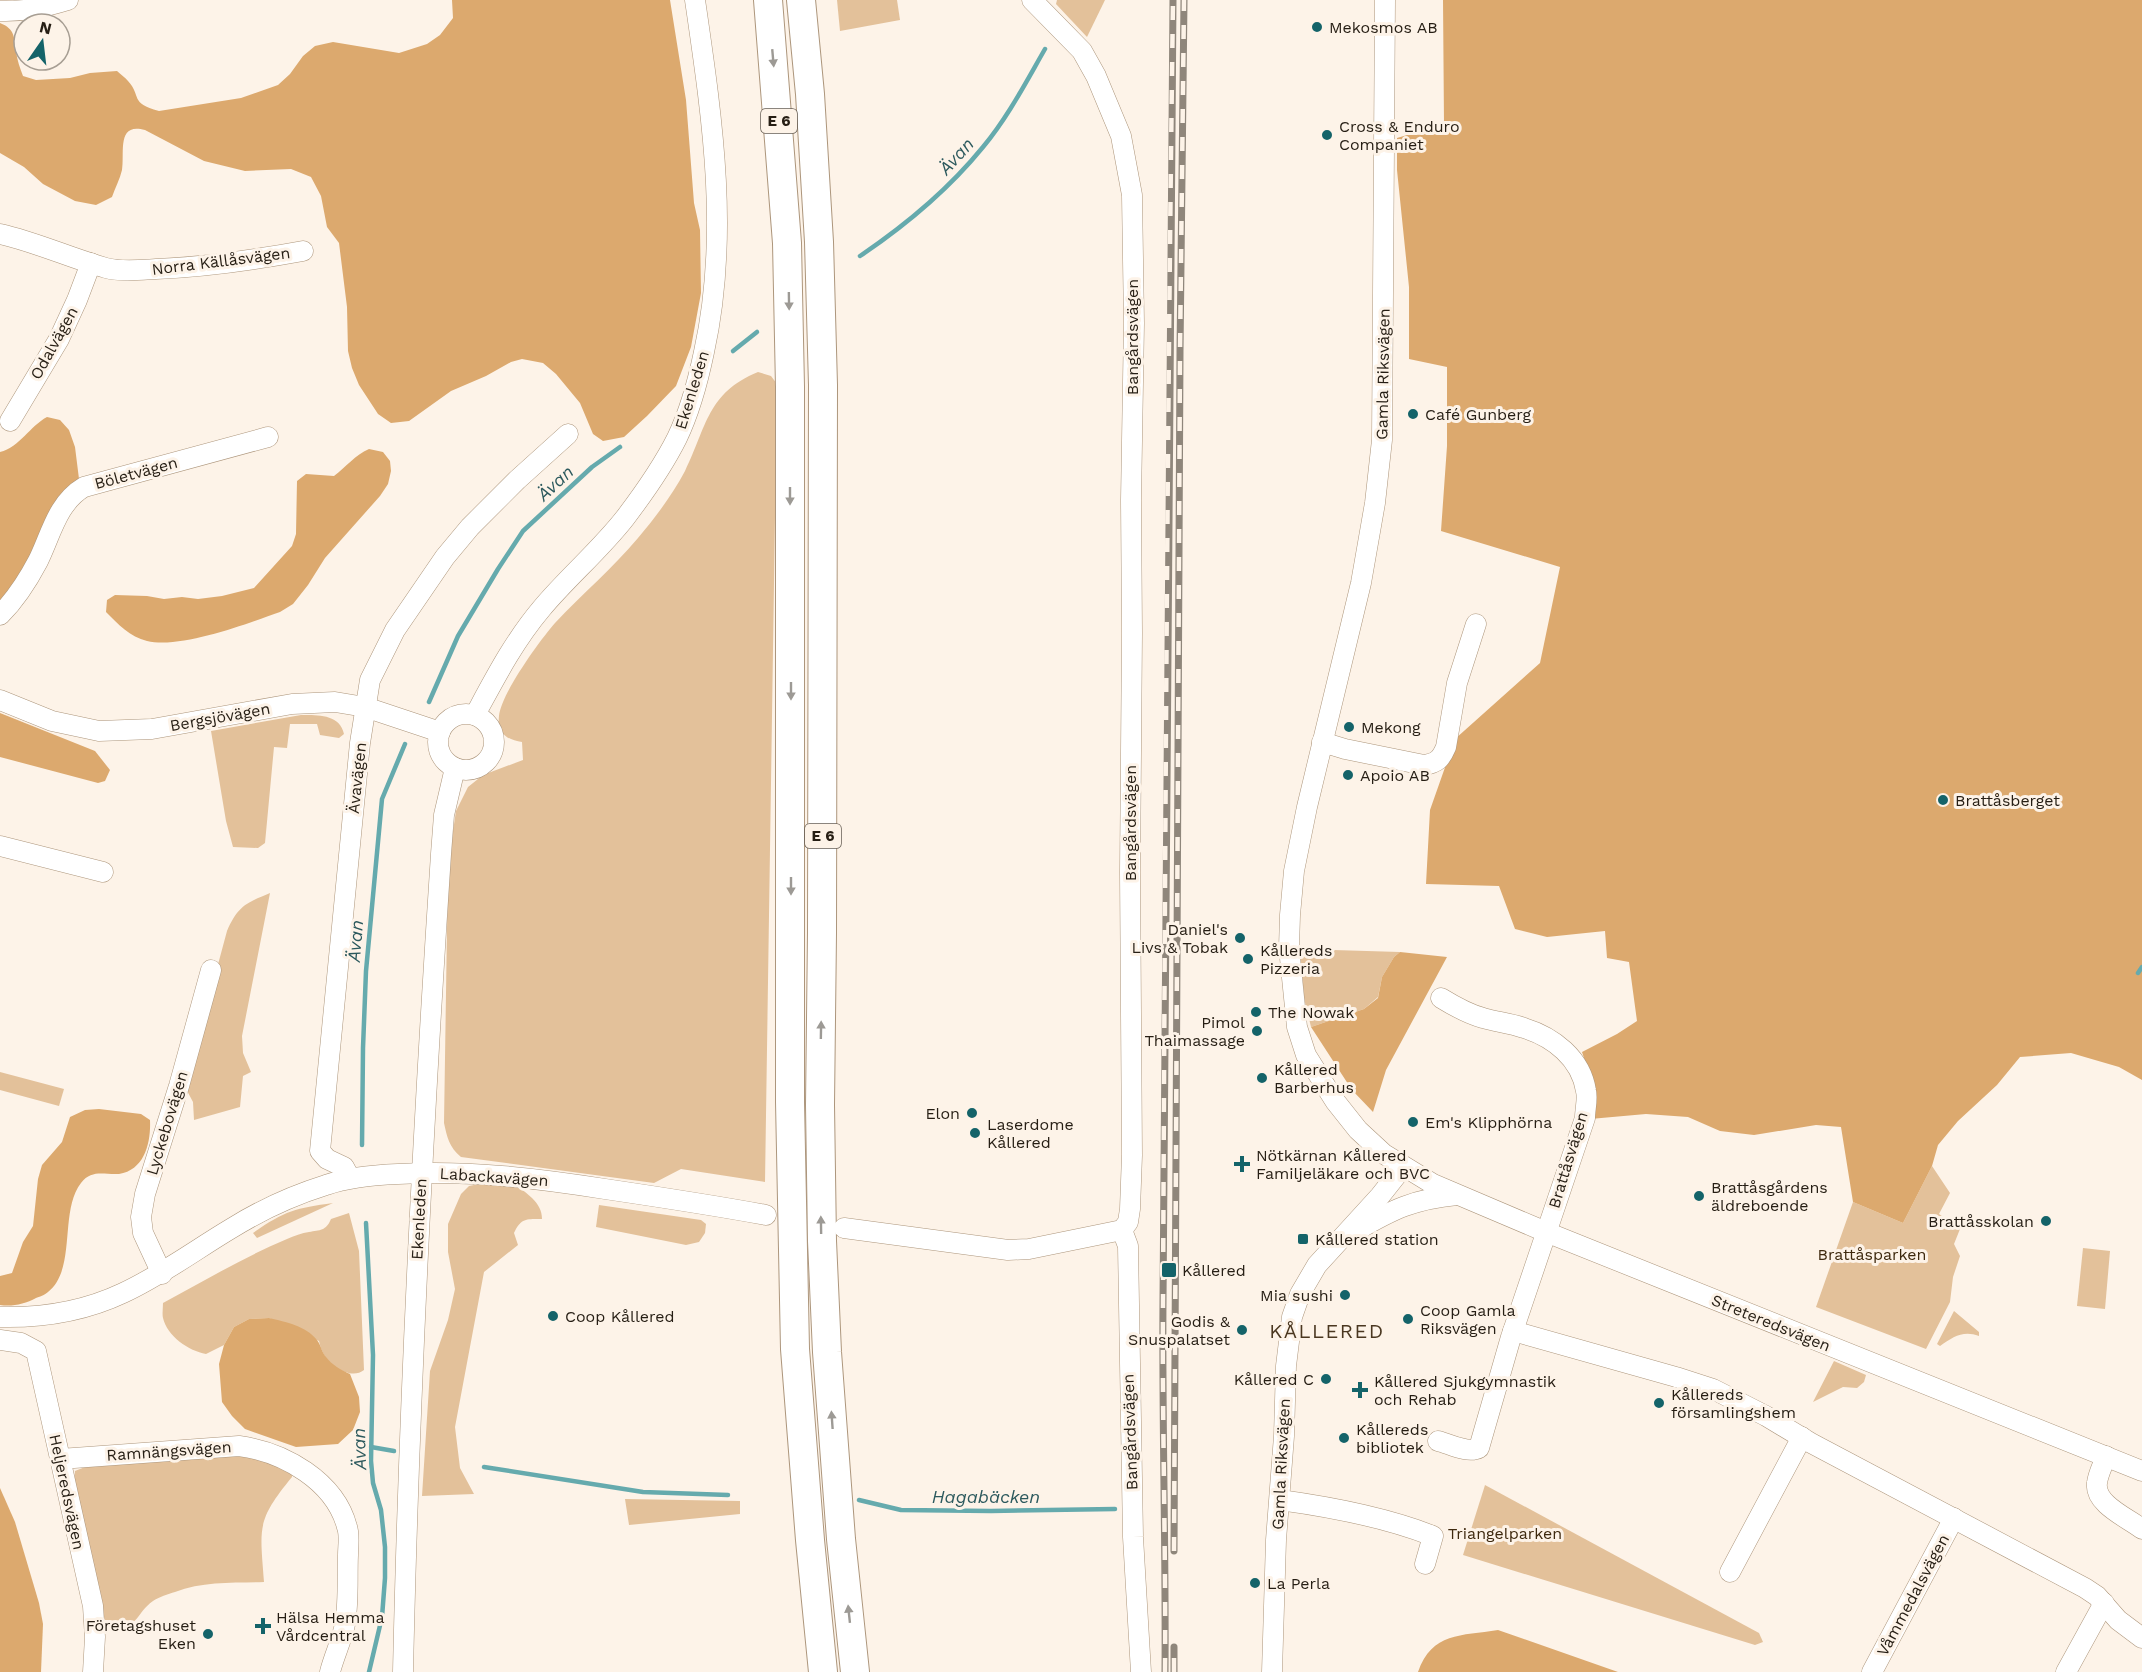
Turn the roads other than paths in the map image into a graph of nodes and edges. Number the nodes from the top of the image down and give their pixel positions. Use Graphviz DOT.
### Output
graph roads {
  1 [pos="68,0"];
  2 [pos="695,0"];
  3 [pos="768,0"];
  4 [pos="801,0"];
  5 [pos="1032,0"];
  6 [pos="1385,0"];
  7 [pos="0,11"];
  8 [pos="0,234"];
  9 [pos="303,250"];
  10 [pos="91,263"];
  11 [pos="10,421"];
  12 [pos="568,434"];
  13 [pos="268,437"];
  14 [pos="0,615"];
  15 [pos="1476,624"];
  16 [pos="0,700"];
  17 [pos="366,707"];
  18 [pos="475,716"];
  19 [pos="440,732"];
  20 [pos="1322,742"];
  21 [pos="455,768"];
  22 [pos="0,846"];
  23 [pos="104,872"];
  24 [pos="211,970"];
  25 [pos="1441,998"];
  26 [pos="1403,1167"];
  27 [pos="421,1172"];
  28 [pos="350,1178"];
  29 [pos="1460,1195"];
  30 [pos="766,1215"];
  31 [pos="844,1227"];
  32 [pos="1122,1230"];
  33 [pos="1546,1232"];
  34 [pos="1343,1237"];
  35 [pos="162,1274"];
  36 [pos="0,1317"];
  37 [pos="1513,1331"];
  38 [pos="0,1340"];
  39 [pos="1802,1437"];
  40 [pos="1438,1441"];
  41 [pos="2106,1456"];
  42 [pos="60,1458"];
  43 [pos="2142,1471"];
  44 [pos="1280,1500"];
  45 [pos="1954,1518"];
  46 [pos="2142,1529"];
  47 [pos="1425,1564"];
  48 [pos="1730,1572"];
  49 [pos="2104,1604"];
  50 [pos="2142,1638"];
  51 [pos="93,1672"];
  52 [pos="330,1672"];
  53 [pos="403,1672"];
  54 [pos="823,1672"];
  55 [pos="855,1672"];
  56 [pos="1141,1672"];
  57 [pos="1272,1672"];
  58 [pos="1872,1672"];
  59 [pos="2066,1672"];
  1 -- 7 [label="street"];
  2 -- 18 [label="street, Ekenleden"];
  3 -- 54 [label="highway, E 6, one-way"];
  55 -- 4 [label="highway, E 6, one-way"];
  5 -- 32 [label="street, Bangårdsvägen"];
  6 -- 20 [label="street, Gamla Riksvägen"];
  8 -- 10 [label="street, Norra Källåsvägen"];
  9 -- 10 [label="street, Norra Källåsvägen"];
  10 -- 11 [label="street, Odalvägen"];
  12 -- 17 [label="street, Ävavägen"];
  13 -- 14 [label="street, Böletvägen"];
  15 -- 20 [label="street"];
  16 -- 17 [label="street, Bergsjövägen"];
  17 -- 19 [label="street, Bergsjövägen"];
  17 -- 28 [label="street, Ävavägen"];
  18 -- 19 [label="street"];
  18 -- 21 [label="street"];
  19 -- 21 [label="street"];
  20 -- 26 [label="street, Gamla Riksvägen"];
  21 -- 27 [label="street, Ekenleden"];
  22 -- 23 [label="street"];
  24 -- 35 [label="street, Lyckebovägen"];
  25 -- 33 [label="street, Brattåsvägen"];
  26 -- 29 [label="street, Streteredsvägen"];
  26 -- 34 [label="street, Gamla Riksvägen"];
  27 -- 28 [label="street, Labackavägen"];
  27 -- 30 [label="street, Labackavägen"];
  27 -- 53 [label="street, Ekenleden"];
  28 -- 35 [label="street, Labackavägen"];
  29 -- 33 [label="street, Streteredsvägen"];
  29 -- 34 [label="street, Gamla Riksvägen"];
  31 -- 32 [label="street"];
  32 -- 56 [label="street, Bangårdsvägen"];
  33 -- 37 [label="street"];
  33 -- 41 [label="street, Streteredsvägen"];
  34 -- 44 [label="street, Gamla Riksvägen"];
  35 -- 36 [label="street, Labackavägen"];
  37 -- 39 [label="street, Våmmedalsvägen"];
  37 -- 40 [label="street"];
  38 -- 42 [label="street, Heljeredsvägen"];
  39 -- 45 [label="street, Våmmedalsvägen"];
  39 -- 48 [label="street"];
  41 -- 43 [label="street, Streteredsvägen"];
  41 -- 46 [label="street"];
  42 -- 51 [label="street, Heljeredsvägen"];
  42 -- 52 [label="street, Ramnängsvägen"];
  44 -- 47 [label="street"];
  44 -- 57 [label="street, Gamla Riksvägen"];
  45 -- 49 [label="street, Våmmedalsvägen"];
  45 -- 58 [label="street, Våmmedalsvägen"];
  49 -- 50 [label="street, Våmmedalsvägen"];
  49 -- 59 [label="street"];
}
